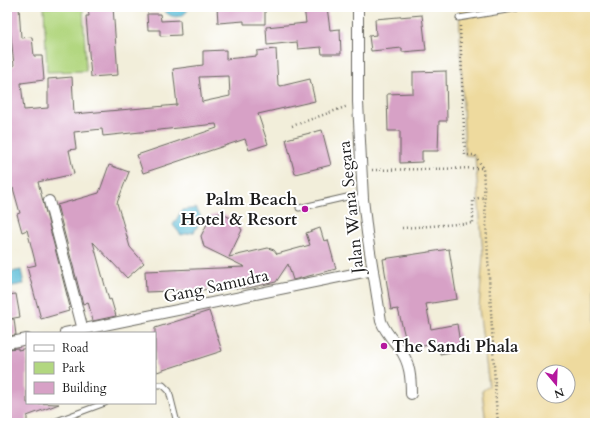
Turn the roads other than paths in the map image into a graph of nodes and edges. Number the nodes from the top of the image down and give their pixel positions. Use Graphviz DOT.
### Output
graph roads {
  1 [pos="358,7"];
  2 [pos="525,7"];
  3 [pos="459,18"];
  4 [pos="364,199"];
  5 [pos="49,201"];
  6 [pos="299,208"];
  7 [pos="373,270"];
  8 [pos="83,330"];
  9 [pos="71,332"];
  10 [pos="26,339"];
  11 [pos="7,343"];
  12 [pos="156,385"];
  13 [pos="411,394"];
  14 [pos="102,404"];
  15 [pos="51,423"];
  16 [pos="177,423"];
  1 -- 4 [label="street, Jalan Wana Segara"];
  2 -- 3 [label="lane"];
  4 -- 6 [label="lane"];
  4 -- 7 [label="street, Jalan Wana Segara"];
  5 -- 8 [label="street"];
  7 -- 8 [label="street, Gang Samudra"];
  7 -- 13 [label="street, Jalan Wana Segara"];
  8 -- 9 [label="street, Gang Samudra"];
  10 -- 11 [label="street"];
  12 -- 16 [label="lane"];
  14 -- 15 [label="lane"];
}
